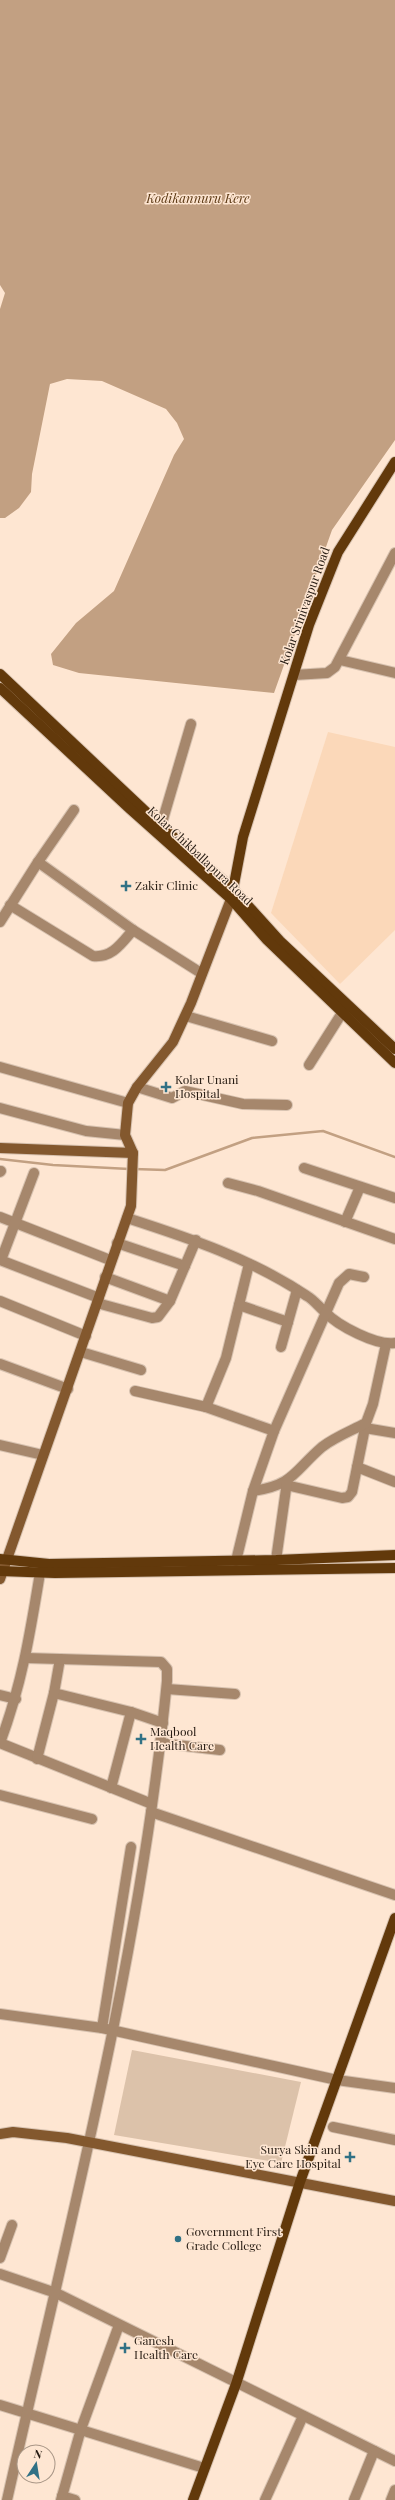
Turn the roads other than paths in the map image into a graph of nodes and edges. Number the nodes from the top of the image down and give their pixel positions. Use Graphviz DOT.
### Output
graph roads {
  1 [pos="395,462"];
  2 [pos="395,553"];
  3 [pos="340,660"];
  4 [pos="395,673"];
  5 [pos="0,674"];
  6 [pos="294,675"];
  7 [pos="0,688"];
  8 [pos="191,724"];
  9 [pos="74,810"];
  10 [pos="161,826"];
  11 [pos="38,862"];
  12 [pos="232,894"];
  13 [pos="10,905"];
  14 [pos="0,922"];
  15 [pos="133,930"];
  16 [pos="201,973"];
  17 [pos="342,1013"];
  18 [pos="186,1016"];
  19 [pos="272,1041"];
  20 [pos="395,1049"];
  21 [pos="395,1063"];
  22 [pos="309,1064"];
  23 [pos="0,1067"];
  24 [pos="137,1087"];
  25 [pos="128,1103"];
  26 [pos="287,1105"];
  27 [pos="0,1108"];
  28 [pos="125,1135"];
  29 [pos="0,1148"];
  30 [pos="133,1156"];
  31 [pos="304,1168"];
  32 [pos="34,1173"];
  33 [pos="228,1183"];
  34 [pos="360,1187"];
  35 [pos="395,1198"];
  36 [pos="0,1217"];
  37 [pos="127,1218"];
  38 [pos="346,1222"];
  39 [pos="16,1224"];
  40 [pos="395,1239"];
  41 [pos="196,1240"];
  42 [pos="117,1243"];
  43 [pos="1,1260"];
  44 [pos="110,1260"];
  45 [pos="250,1264"];
  46 [pos="185,1266"];
  47 [pos="105,1277"];
  48 [pos="364,1278"];
  49 [pos="297,1290"];
  50 [pos="98,1300"];
  51 [pos="0,1301"];
  52 [pos="170,1301"];
  53 [pos="239,1306"];
  54 [pos="325,1314"];
  55 [pos="288,1322"];
  56 [pos="86,1336"];
  57 [pos="391,1344"];
  58 [pos="281,1347"];
  59 [pos="81,1352"];
  60 [pos="0,1364"];
  61 [pos="141,1370"];
  62 [pos="68,1389"];
  63 [pos="135,1391"];
  64 [pos="206,1407"];
  65 [pos="366,1426"];
  66 [pos="274,1431"];
  67 [pos="395,1433"];
  68 [pos="0,1445"];
  69 [pos="44,1456"];
  70 [pos="357,1467"];
  71 [pos="395,1482"];
  72 [pos="286,1484"];
  73 [pos="253,1491"];
  74 [pos="395,1555"];
  75 [pos="3,1559"];
  76 [pos="276,1560"];
  77 [pos="236,1561"];
  78 [pos="395,1568"];
  79 [pos="40,1573"];
  80 [pos="1,1574"];
  81 [pos="26,1658"];
  82 [pos="60,1659"];
  83 [pos="167,1690"];
  84 [pos="54,1693"];
  85 [pos="236,1694"];
  86 [pos="0,1695"];
  87 [pos="16,1699"];
  88 [pos="131,1712"];
  89 [pos="163,1723"];
  90 [pos="0,1743"];
  91 [pos="160,1743"];
  92 [pos="220,1750"];
  93 [pos="37,1759"];
  94 [pos="111,1788"];
  95 [pos="0,1795"];
  96 [pos="151,1808"];
  97 [pos="92,1819"];
  98 [pos="131,1847"];
  99 [pos="395,1895"];
  100 [pos="395,1918"];
  101 [pos="0,2014"];
  102 [pos="102,2028"];
  103 [pos="114,2030"];
  104 [pos="337,2080"];
  105 [pos="395,2088"];
  106 [pos="333,2127"];
  107 [pos="0,2134"];
  108 [pos="395,2140"];
  109 [pos="91,2142"];
  110 [pos="300,2182"];
  111 [pos="395,2201"];
  112 [pos="12,2225"];
  113 [pos="0,2258"];
  114 [pos="0,2274"];
  115 [pos="56,2293"];
  116 [pos="119,2325"];
  117 [pos="236,2384"];
  118 [pos="0,2405"];
  119 [pos="27,2413"];
  120 [pos="303,2416"];
  121 [pos="81,2429"];
  122 [pos="374,2451"];
  123 [pos="395,2461"];
  124 [pos="204,2468"];
  125 [pos="395,2490"];
  126 [pos="61,2498"];
  127 [pos="7,2500"];
  128 [pos="75,2500"];
  129 [pos="192,2500"];
  130 [pos="265,2500"];
  131 [pos="354,2500"];
  132 [pos="391,2500"];
  1 -- 6 [label="main road, Kolar Srinivaspur Road"];
  2 -- 3 [label="street"];
  3 -- 4 [label="street"];
  3 -- 6 [label="street"];
  5 -- 10 [label="main road, Kolar Chikballapura Road"];
  6 -- 12 [label="main road, Kolar Srinivaspur Road"];
  7 -- 12 [label="main road, Kolar Chikballapura Road"];
  8 -- 10 [label="street"];
  9 -- 11 [label="street"];
  10 -- 12 [label="main road, Kolar Chikballapura Road"];
  11 -- 13 [label="street"];
  11 -- 15 [label="street"];
  12 -- 16 [label="street"];
  12 -- 17 [label="main road, Kolar Chikballapura Road"];
  12 -- 20 [label="main road"];
  13 -- 14 [label="street"];
  13 -- 15 [label="street"];
  15 -- 16 [label="street"];
  16 -- 18 [label="street"];
  17 -- 21 [label="main road, Kolar Chikballapura Road"];
  17 -- 22 [label="street"];
  18 -- 19 [label="street"];
  18 -- 24 [label="street"];
  23 -- 25 [label="street"];
  24 -- 25 [label="street"];
  24 -- 26 [label="street"];
  25 -- 28 [label="street"];
  27 -- 28 [label="street"];
  28 -- 30 [label="street"];
  29 -- 30 [label="street"];
  30 -- 37 [label="street"];
  31 -- 34 [label="street"];
  32 -- 39 [label="street"];
  33 -- 38 [label="street"];
  34 -- 35 [label="street"];
  34 -- 38 [label="street"];
  36 -- 39 [label="street"];
  37 -- 41 [label="street"];
  37 -- 42 [label="street"];
  38 -- 40 [label="street"];
  39 -- 43 [label="street"];
  39 -- 44 [label="street"];
  41 -- 45 [label="street"];
  41 -- 46 [label="street"];
  42 -- 44 [label="street"];
  42 -- 46 [label="street"];
  43 -- 50 [label="street"];
  44 -- 47 [label="street"];
  45 -- 49 [label="street"];
  45 -- 53 [label="street"];
  46 -- 52 [label="street"];
  47 -- 50 [label="street"];
  47 -- 52 [label="street"];
  48 -- 54 [label="street"];
  49 -- 54 [label="street"];
  49 -- 55 [label="street"];
  50 -- 52 [label="street"];
  50 -- 56 [label="street"];
  51 -- 56 [label="street"];
  53 -- 55 [label="street"];
  53 -- 64 [label="street"];
  54 -- 57 [label="street"];
  54 -- 66 [label="street"];
  55 -- 58 [label="street"];
  56 -- 59 [label="street"];
  57 -- 65 [label="street"];
  59 -- 61 [label="street"];
  59 -- 62 [label="street"];
  60 -- 62 [label="street"];
  62 -- 69 [label="street"];
  63 -- 64 [label="street"];
  64 -- 66 [label="street"];
  65 -- 67 [label="street"];
  65 -- 70 [label="street"];
  65 -- 72 [label="street"];
  66 -- 73 [label="street"];
  68 -- 69 [label="street"];
  69 -- 75 [label="street"];
  70 -- 71 [label="street"];
  70 -- 72 [label="street"];
  72 -- 73 [label="street"];
  72 -- 76 [label="street"];
  73 -- 77 [label="street"];
  74 -- 76 [label="main road"];
  75 -- 77 [label="main road"];
  75 -- 80 [label="street"];
  76 -- 77 [label="main road"];
  78 -- 79 [label="main road"];
  79 -- 80 [label="main road"];
  79 -- 81 [label="street"];
  81 -- 82 [label="street"];
  81 -- 87 [label="street"];
  82 -- 83 [label="street"];
  82 -- 84 [label="street"];
  83 -- 85 [label="street"];
  83 -- 89 [label="street"];
  84 -- 88 [label="street"];
  84 -- 93 [label="street"];
  86 -- 87 [label="street"];
  87 -- 90 [label="street"];
  88 -- 89 [label="street"];
  88 -- 94 [label="street"];
  89 -- 91 [label="street"];
  90 -- 93 [label="street"];
  91 -- 92 [label="street"];
  91 -- 96 [label="street"];
  93 -- 94 [label="street"];
  94 -- 96 [label="street"];
  95 -- 97 [label="street"];
  96 -- 99 [label="street"];
  96 -- 103 [label="street"];
  98 -- 102 [label="street"];
  100 -- 104 [label="main road"];
  101 -- 102 [label="street"];
  102 -- 103 [label="street"];
  103 -- 104 [label="street"];
  103 -- 109 [label="street"];
  104 -- 105 [label="street"];
  104 -- 110 [label="main road"];
  106 -- 108 [label="street"];
  107 -- 109 [label="street"];
  109 -- 110 [label="street"];
  109 -- 115 [label="street"];
  110 -- 111 [label="street"];
  110 -- 117 [label="main road"];
  112 -- 113 [label="street"];
  114 -- 115 [label="street"];
  115 -- 116 [label="street"];
  115 -- 119 [label="street"];
  116 -- 117 [label="street"];
  116 -- 121 [label="street"];
  117 -- 120 [label="street"];
  117 -- 124 [label="main road"];
  118 -- 119 [label="street"];
  119 -- 121 [label="street"];
  119 -- 127 [label="street"];
  120 -- 122 [label="street"];
  120 -- 130 [label="street"];
  121 -- 124 [label="street"];
  121 -- 126 [label="street"];
  122 -- 123 [label="street"];
  122 -- 131 [label="street"];
  124 -- 129 [label="main road"];
  125 -- 132 [label="street"];
  126 -- 128 [label="street"];
}
